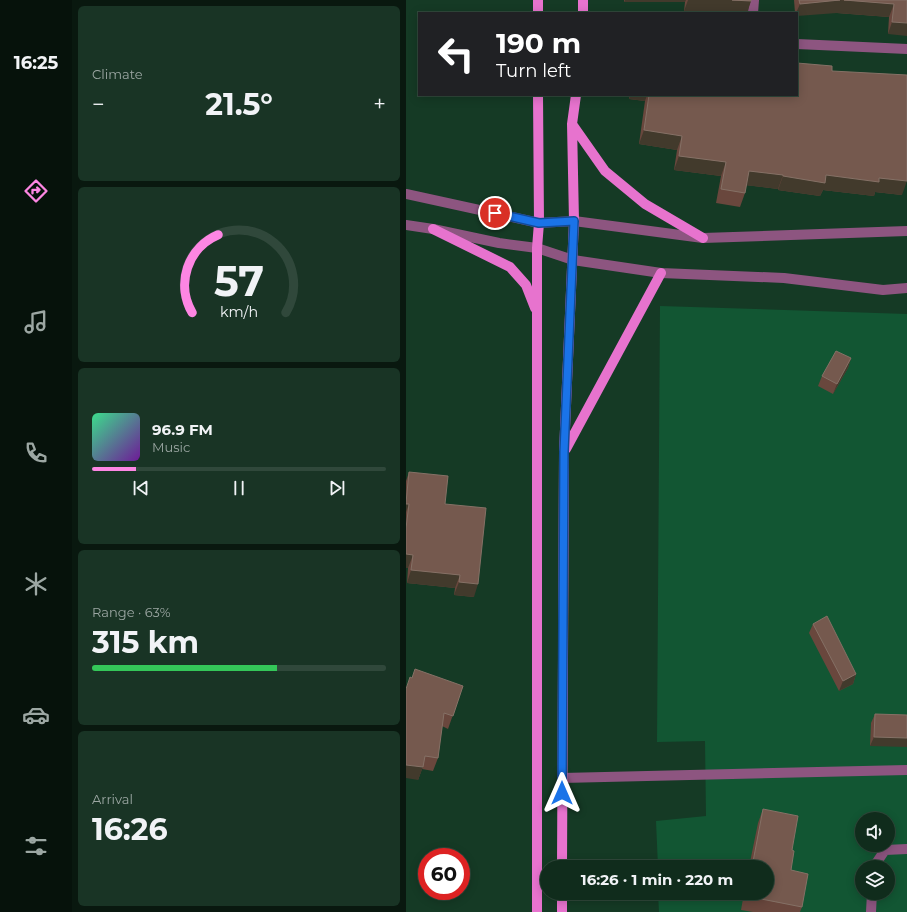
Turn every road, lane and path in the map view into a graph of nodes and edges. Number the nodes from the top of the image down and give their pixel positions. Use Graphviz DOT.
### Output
graph roads {
  1 [pos="538,0"];
  2 [pos="583,0"];
  3 [pos="754,0"];
  4 [pos="538,12"];
  5 [pos="583,12"];
  6 [pos="753,12"];
  7 [pos="798,44"];
  8 [pos="907,49"];
  9 [pos="538,96"];
  10 [pos="576,96"];
  11 [pos="572,124"];
  12 [pos="406,194"];
  13 [pos="574,221"];
  14 [pos="539,223"];
  15 [pos="406,225"];
  16 [pos="433,229"];
  17 [pos="907,231"];
  18 [pos="703,238"];
  19 [pos="536,248"];
  20 [pos="573,260"];
  21 [pos="661,273"];
  22 [pos="907,288"];
  23 [pos="537,312"];
  24 [pos="564,452"];
  25 [pos="907,770"];
  26 [pos="562,778"];
  27 [pos="907,850"];
  28 [pos="562,860"];
  29 [pos="878,860"];
  30 [pos="562,900"];
  31 [pos="872,900"];
  32 [pos="537,912"];
  33 [pos="562,912"];
  34 [pos="872,912"];
  1 -- 4 [label="main road"];
  2 -- 5 [label="main road"];
  3 -- 6 [label="street"];
  7 -- 8 [label="street"];
  9 -- 14 [label="main road"];
  10 -- 11 [label="main road"];
  11 -- 13 [label="main road"];
  11 -- 18 [label="main road"];
  12 -- 14 [label="street"];
  13 -- 14 [label="street"];
  13 -- 18 [label="street"];
  13 -- 20 [label="main road"];
  14 -- 19 [label="main road"];
  15 -- 16 [label="street"];
  16 -- 19 [label="street"];
  16 -- 23 [label="main road"];
  17 -- 18 [label="street"];
  19 -- 20 [label="street"];
  19 -- 23 [label="main road"];
  20 -- 21 [label="street"];
  20 -- 24 [label="main road"];
  21 -- 22 [label="street"];
  21 -- 24 [label="main road"];
  23 -- 32 [label="main road"];
  24 -- 26 [label="main road"];
  25 -- 26 [label="street"];
  26 -- 28 [label="main road"];
  27 -- 29 [label="street"];
  30 -- 33 [label="main road"];
  31 -- 34 [label="street"];
}
